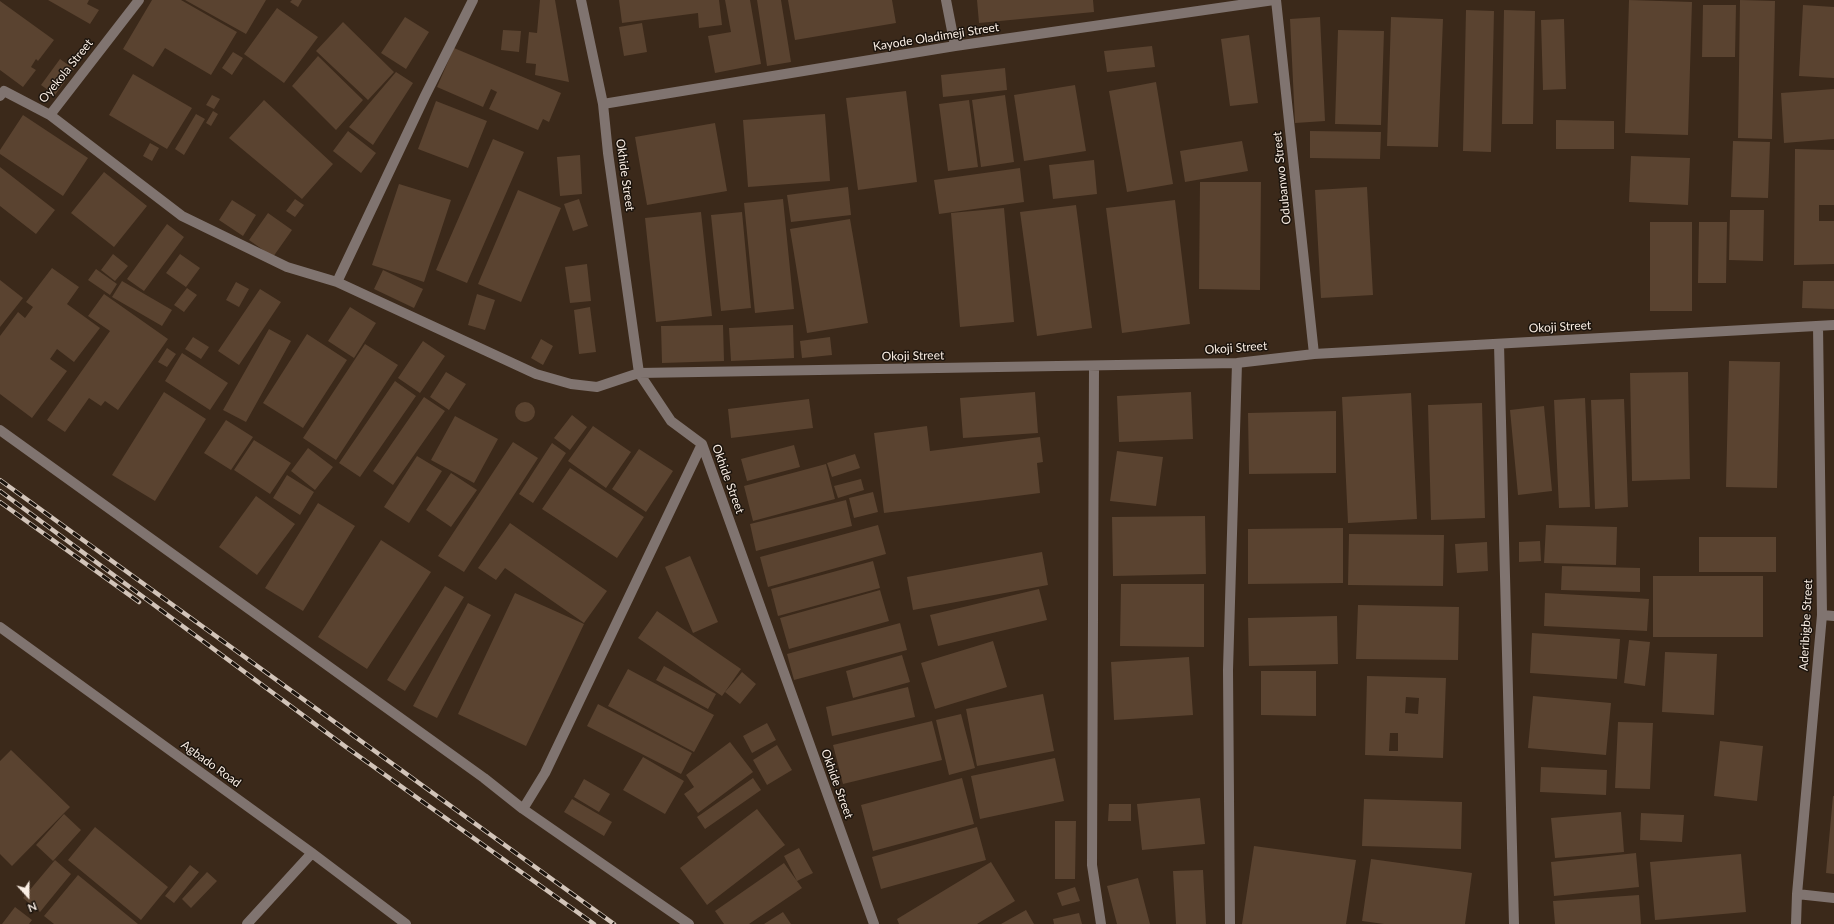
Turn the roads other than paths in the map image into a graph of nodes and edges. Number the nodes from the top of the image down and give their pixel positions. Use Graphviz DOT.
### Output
graph roads {
  1 [pos="139,0"];
  2 [pos="473,0"];
  3 [pos="581,0"];
  4 [pos="946,0"];
  5 [pos="1275,0"];
  6 [pos="955,46"];
  7 [pos="1,92"];
  8 [pos="603,104"];
  9 [pos="50,115"];
  10 [pos="337,282"];
  11 [pos="1834,325"];
  12 [pos="1818,326"];
  13 [pos="1499,344"];
  14 [pos="1314,354"];
  15 [pos="1237,363"];
  16 [pos="1094,366"];
  17 [pos="639,373"];
  18 [pos="0,430"];
  19 [pos="702,444"];
  20 [pos="1822,615"];
  21 [pos="1834,616"];
  22 [pos="0,627"];
  23 [pos="523,809"];
  24 [pos="312,853"];
  25 [pos="1797,894"];
  26 [pos="1834,898"];
  27 [pos="247,924"];
  28 [pos="406,924"];
  29 [pos="689,924"];
  30 [pos="874,924"];
  31 [pos="1101,924"];
  32 [pos="1230,924"];
  33 [pos="1514,924"];
  34 [pos="1796,924"];
  1 -- 9 [label="street, Oyekola Street"];
  2 -- 10 [label="street"];
  3 -- 8 [label="street, Okhide Street"];
  4 -- 6 [label="street"];
  5 -- 6 [label="street, Kayode Oladimeji Street"];
  5 -- 14 [label="street, Odubanwo Street"];
  6 -- 8 [label="street, Kayode Oladimeji Street"];
  7 -- 9 [label="street, Oyekola Street"];
  8 -- 17 [label="street, Okhide Street"];
  9 -- 10 [label="street, Okoji Street"];
  10 -- 17 [label="street, Okoji Street"];
  11 -- 12 [label="street, Okoji Street"];
  12 -- 13 [label="street, Okoji Street"];
  12 -- 20 [label="street, Aderibigbe Street"];
  13 -- 14 [label="street, Okoji Street"];
  13 -- 33 [label="street"];
  14 -- 15 [label="street, Okoji Street"];
  15 -- 16 [label="street, Okoji Street"];
  15 -- 32 [label="street"];
  16 -- 17 [label="street, Okoji Street"];
  16 -- 31 [label="street"];
  17 -- 19 [label="street, Okhide Street"];
  18 -- 23 [label="street"];
  19 -- 23 [label="street"];
  19 -- 30 [label="street, Okhide Street"];
  20 -- 21 [label="street"];
  20 -- 25 [label="street, Aderibigbe Street"];
  22 -- 24 [label="street, Agbado Road"];
  23 -- 29 [label="street"];
  24 -- 27 [label="street"];
  24 -- 28 [label="street, Agbado Road"];
  25 -- 26 [label="street"];
  25 -- 34 [label="street, Aderibigbe Street"];
}
